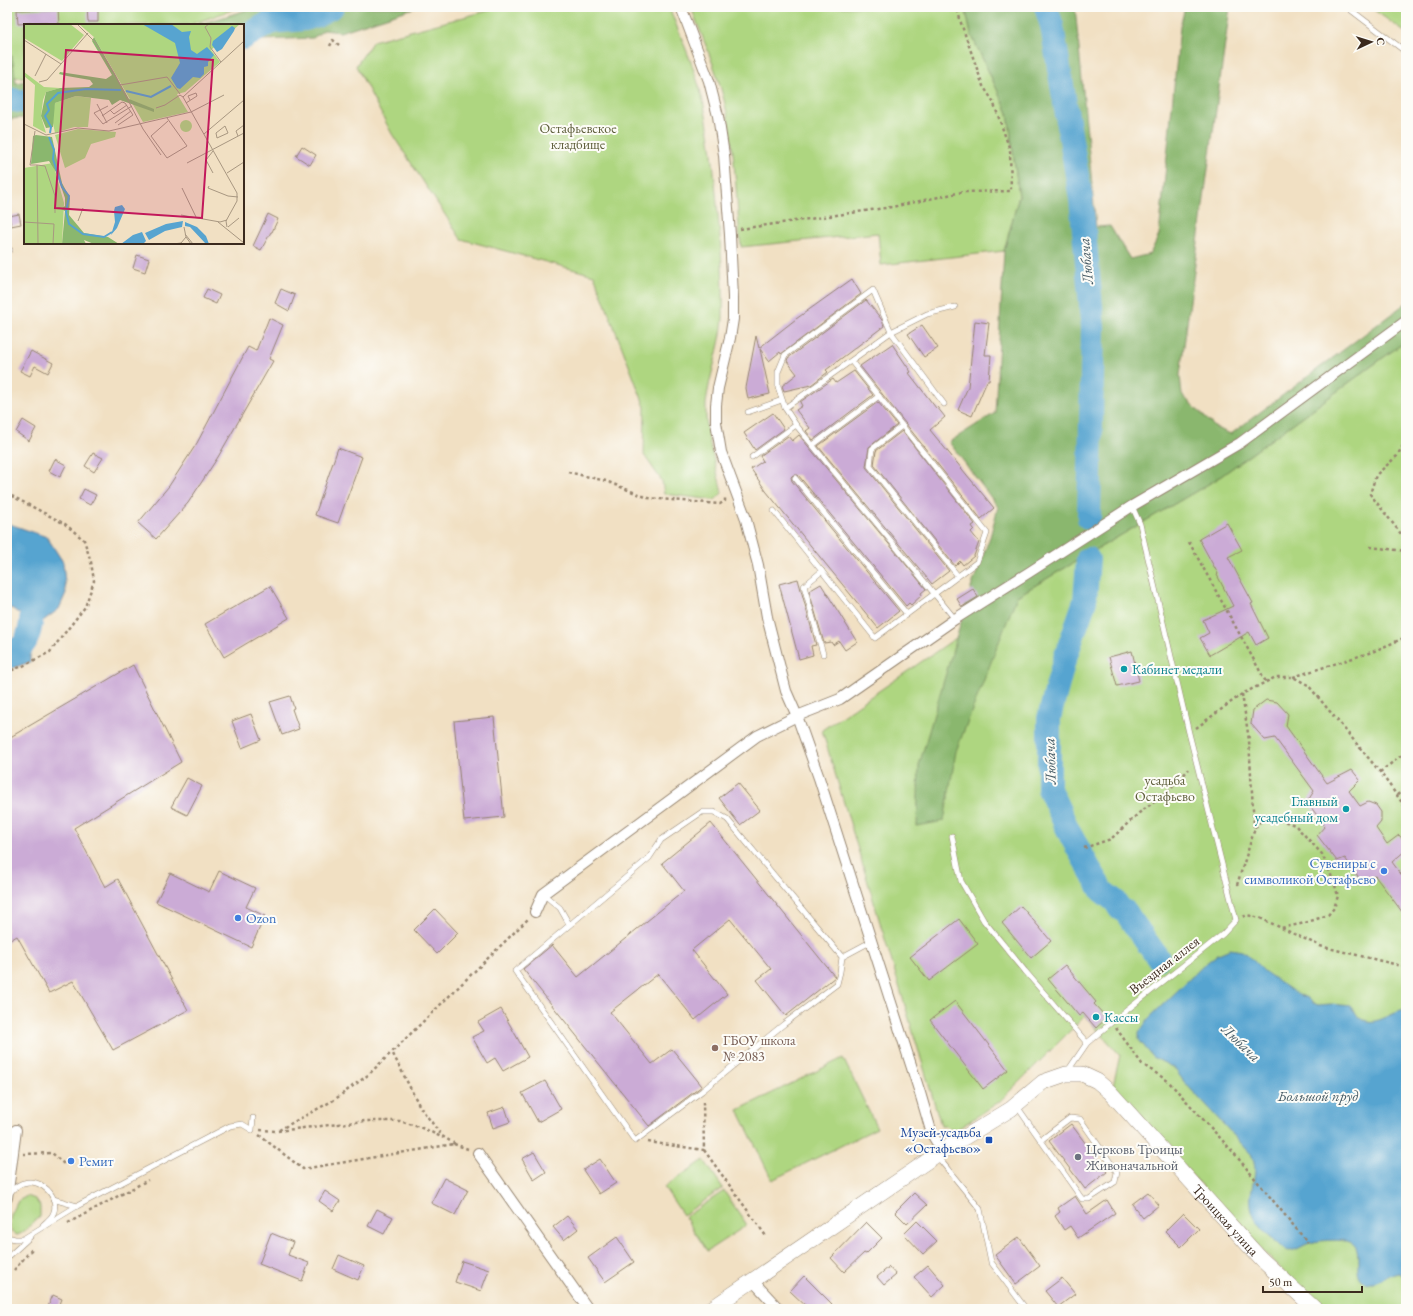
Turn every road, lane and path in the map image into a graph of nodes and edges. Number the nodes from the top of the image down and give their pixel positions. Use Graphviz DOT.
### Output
graph roads {
  1 [pos="681,7"];
  2 [pos="957,7"];
  3 [pos="1347,7"];
  4 [pos="339,45"];
  5 [pos="330,46"];
  6 [pos="1406,52"];
  7 [pos="740,234"];
  8 [pos="955,307"];
  9 [pos="1406,321"];
  10 [pos="891,332"];
  11 [pos="851,361"];
  12 [pos="879,396"];
  13 [pos="782,400"];
  14 [pos="944,404"];
  15 [pos="785,408"];
  16 [pos="748,412"];
  17 [pos="796,425"];
  18 [pos="902,426"];
  19 [pos="1406,440"];
  20 [pos="813,445"];
  21 [pos="752,457"];
  22 [pos="568,472"];
  23 [pos="795,478"];
  24 [pos="7,492"];
  25 [pos="724,492"];
  26 [pos="1132,506"];
  27 [pos="774,510"];
  28 [pos="1190,542"];
  29 [pos="1406,542"];
  30 [pos="1370,548"];
  31 [pos="1406,551"];
  32 [pos="822,571"];
  33 [pos="958,576"];
  34 [pos="934,594"];
  35 [pos="907,614"];
  36 [pos="955,619"];
  37 [pos="1406,638"];
  38 [pos="823,654"];
  39 [pos="7,672"];
  40 [pos="1293,677"];
  41 [pos="1266,682"];
  42 [pos="1242,694"];
  43 [pos="797,716"];
  44 [pos="1189,734"];
  45 [pos="1406,752"];
  46 [pos="1196,761"];
  47 [pos="1380,772"];
  48 [pos="1406,788"];
  49 [pos="1397,795"];
  50 [pos="1406,808"];
  51 [pos="1254,828"];
  52 [pos="952,836"];
  53 [pos="1084,848"];
  54 [pos="1235,890"];
  55 [pos="543,894"];
  56 [pos="535,912"];
  57 [pos="1236,920"];
  58 [pos="569,924"];
  59 [pos="1281,928"];
  60 [pos="870,942"];
  61 [pos="842,956"];
  62 [pos="1406,967"];
  63 [pos="1112,1022"];
  64 [pos="1087,1043"];
  65 [pos="392,1052"];
  66 [pos="1066,1074"];
  67 [pos="702,1091"];
  68 [pos="1016,1105"];
  69 [pos="253,1118"];
  70 [pos="16,1130"];
  71 [pos="252,1130"];
  72 [pos="277,1131"];
  73 [pos="635,1140"];
  74 [pos="1041,1140"];
  75 [pos="455,1144"];
  76 [pos="704,1150"];
  77 [pos="478,1153"];
  78 [pos="939,1153"];
  79 [pos="13,1155"];
  80 [pos="64,1164"];
  81 [pos="9,1170"];
  82 [pos="151,1179"];
  83 [pos="7,1199"];
  84 [pos="53,1199"];
  85 [pos="77,1206"];
  86 [pos="62,1227"];
  87 [pos="36,1232"];
  88 [pos="766,1236"];
  89 [pos="7,1237"];
  90 [pos="36,1243"];
  91 [pos="1308,1243"];
  92 [pos="7,1258"];
  93 [pos="14,1270"];
  94 [pos="752,1281"];
  95 [pos="588,1309"];
  96 [pos="711,1309"];
  97 [pos="779,1309"];
  98 [pos="1026,1309"];
  99 [pos="1315,1309"];
  1 -- 43 [label="street"];
  2 -- 7 [label="path"];
  3 -- 6 [label="lane"];
  4 -- 5 [label="path"];
  8 -- 10 [label="lane"];
  9 -- 26 [label="street"];
  10 -- 11 [label="lane"];
  10 -- 13 [label="lane"];
  10 -- 14 [label="lane"];
  11 -- 12 [label="lane"];
  11 -- 15 [label="lane"];
  12 -- 18 [label="lane"];
  12 -- 20 [label="lane"];
  13 -- 15 [label="lane"];
  13 -- 16 [label="lane"];
  15 -- 17 [label="lane"];
  17 -- 20 [label="lane"];
  17 -- 21 [label="lane"];
  18 -- 33 [label="lane"];
  18 -- 33 [label="lane"];
  19 -- 29 [label="path"];
  20 -- 34 [label="lane"];
  22 -- 25 [label="path"];
  23 -- 35 [label="lane"];
  24 -- 39 [label="path"];
  26 -- 36 [label="street"];
  26 -- 44 [label="lane"];
  27 -- 32 [label="lane"];
  28 -- 41 [label="path"];
  30 -- 31 [label="path"];
  32 -- 35 [label="lane"];
  32 -- 38 [label="lane"];
  33 -- 34 [label="lane"];
  34 -- 35 [label="lane"];
  34 -- 36 [label="lane"];
  36 -- 43 [label="street"];
  37 -- 40 [label="path"];
  40 -- 41 [label="path"];
  40 -- 47 [label="path"];
  41 -- 42 [label="path"];
  42 -- 44 [label="path"];
  42 -- 51 [label="path"];
  43 -- 55 [label="street"];
  43 -- 60 [label="street"];
  44 -- 46 [label="lane"];
  45 -- 47 [label="path"];
  46 -- 53 [label="path"];
  46 -- 57 [label="lane"];
  47 -- 49 [label="path"];
  48 -- 49 [label="path"];
  49 -- 50 [label="path"];
  51 -- 54 [label="path"];
  51 -- 59 [label="path"];
  52 -- 64 [label="lane"];
  55 -- 56 [label="street"];
  55 -- 58 [label="lane"];
  56 -- 65 [label="path"];
  57 -- 59 [label="path"];
  57 -- 63 [label="lane, Въездная аллея"];
  58 -- 61 [label="lane"];
  58 -- 73 [label="lane"];
  59 -- 62 [label="path"];
  60 -- 61 [label="lane"];
  60 -- 78 [label="street"];
  61 -- 67 [label="lane"];
  63 -- 64 [label="lane, Въездная аллея"];
  63 -- 91 [label="path"];
  64 -- 66 [label="lane, Въездная аллея"];
  65 -- 72 [label="path"];
  65 -- 75 [label="path"];
  66 -- 68 [label="street"];
  66 -- 99 [label="street, Троицкая улица"];
  67 -- 73 [label="lane"];
  67 -- 76 [label="path"];
  68 -- 74 [label="lane"];
  68 -- 78 [label="street"];
  69 -- 71 [label="lane"];
  70 -- 79 [label="street"];
  71 -- 72 [label="path"];
  71 -- 75 [label="path"];
  71 -- 85 [label="lane"];
  72 -- 75 [label="path"];
  73 -- 76 [label="path"];
  74 -- 74 [label="lane"];
  75 -- 77 [label="path"];
  76 -- 88 [label="path"];
  77 -- 95 [label="street"];
  78 -- 94 [label="street"];
  78 -- 98 [label="lane"];
  79 -- 80 [label="path"];
  79 -- 81 [label="street"];
  81 -- 83 [label="street"];
  82 -- 86 [label="path"];
  83 -- 84 [label="lane"];
  84 -- 85 [label="lane"];
  84 -- 87 [label="lane"];
  85 -- 87 [label="lane"];
  87 -- 89 [label="lane"];
  87 -- 92 [label="lane"];
  90 -- 93 [label="path"];
  94 -- 96 [label="street"];
  94 -- 97 [label="street"];
}
